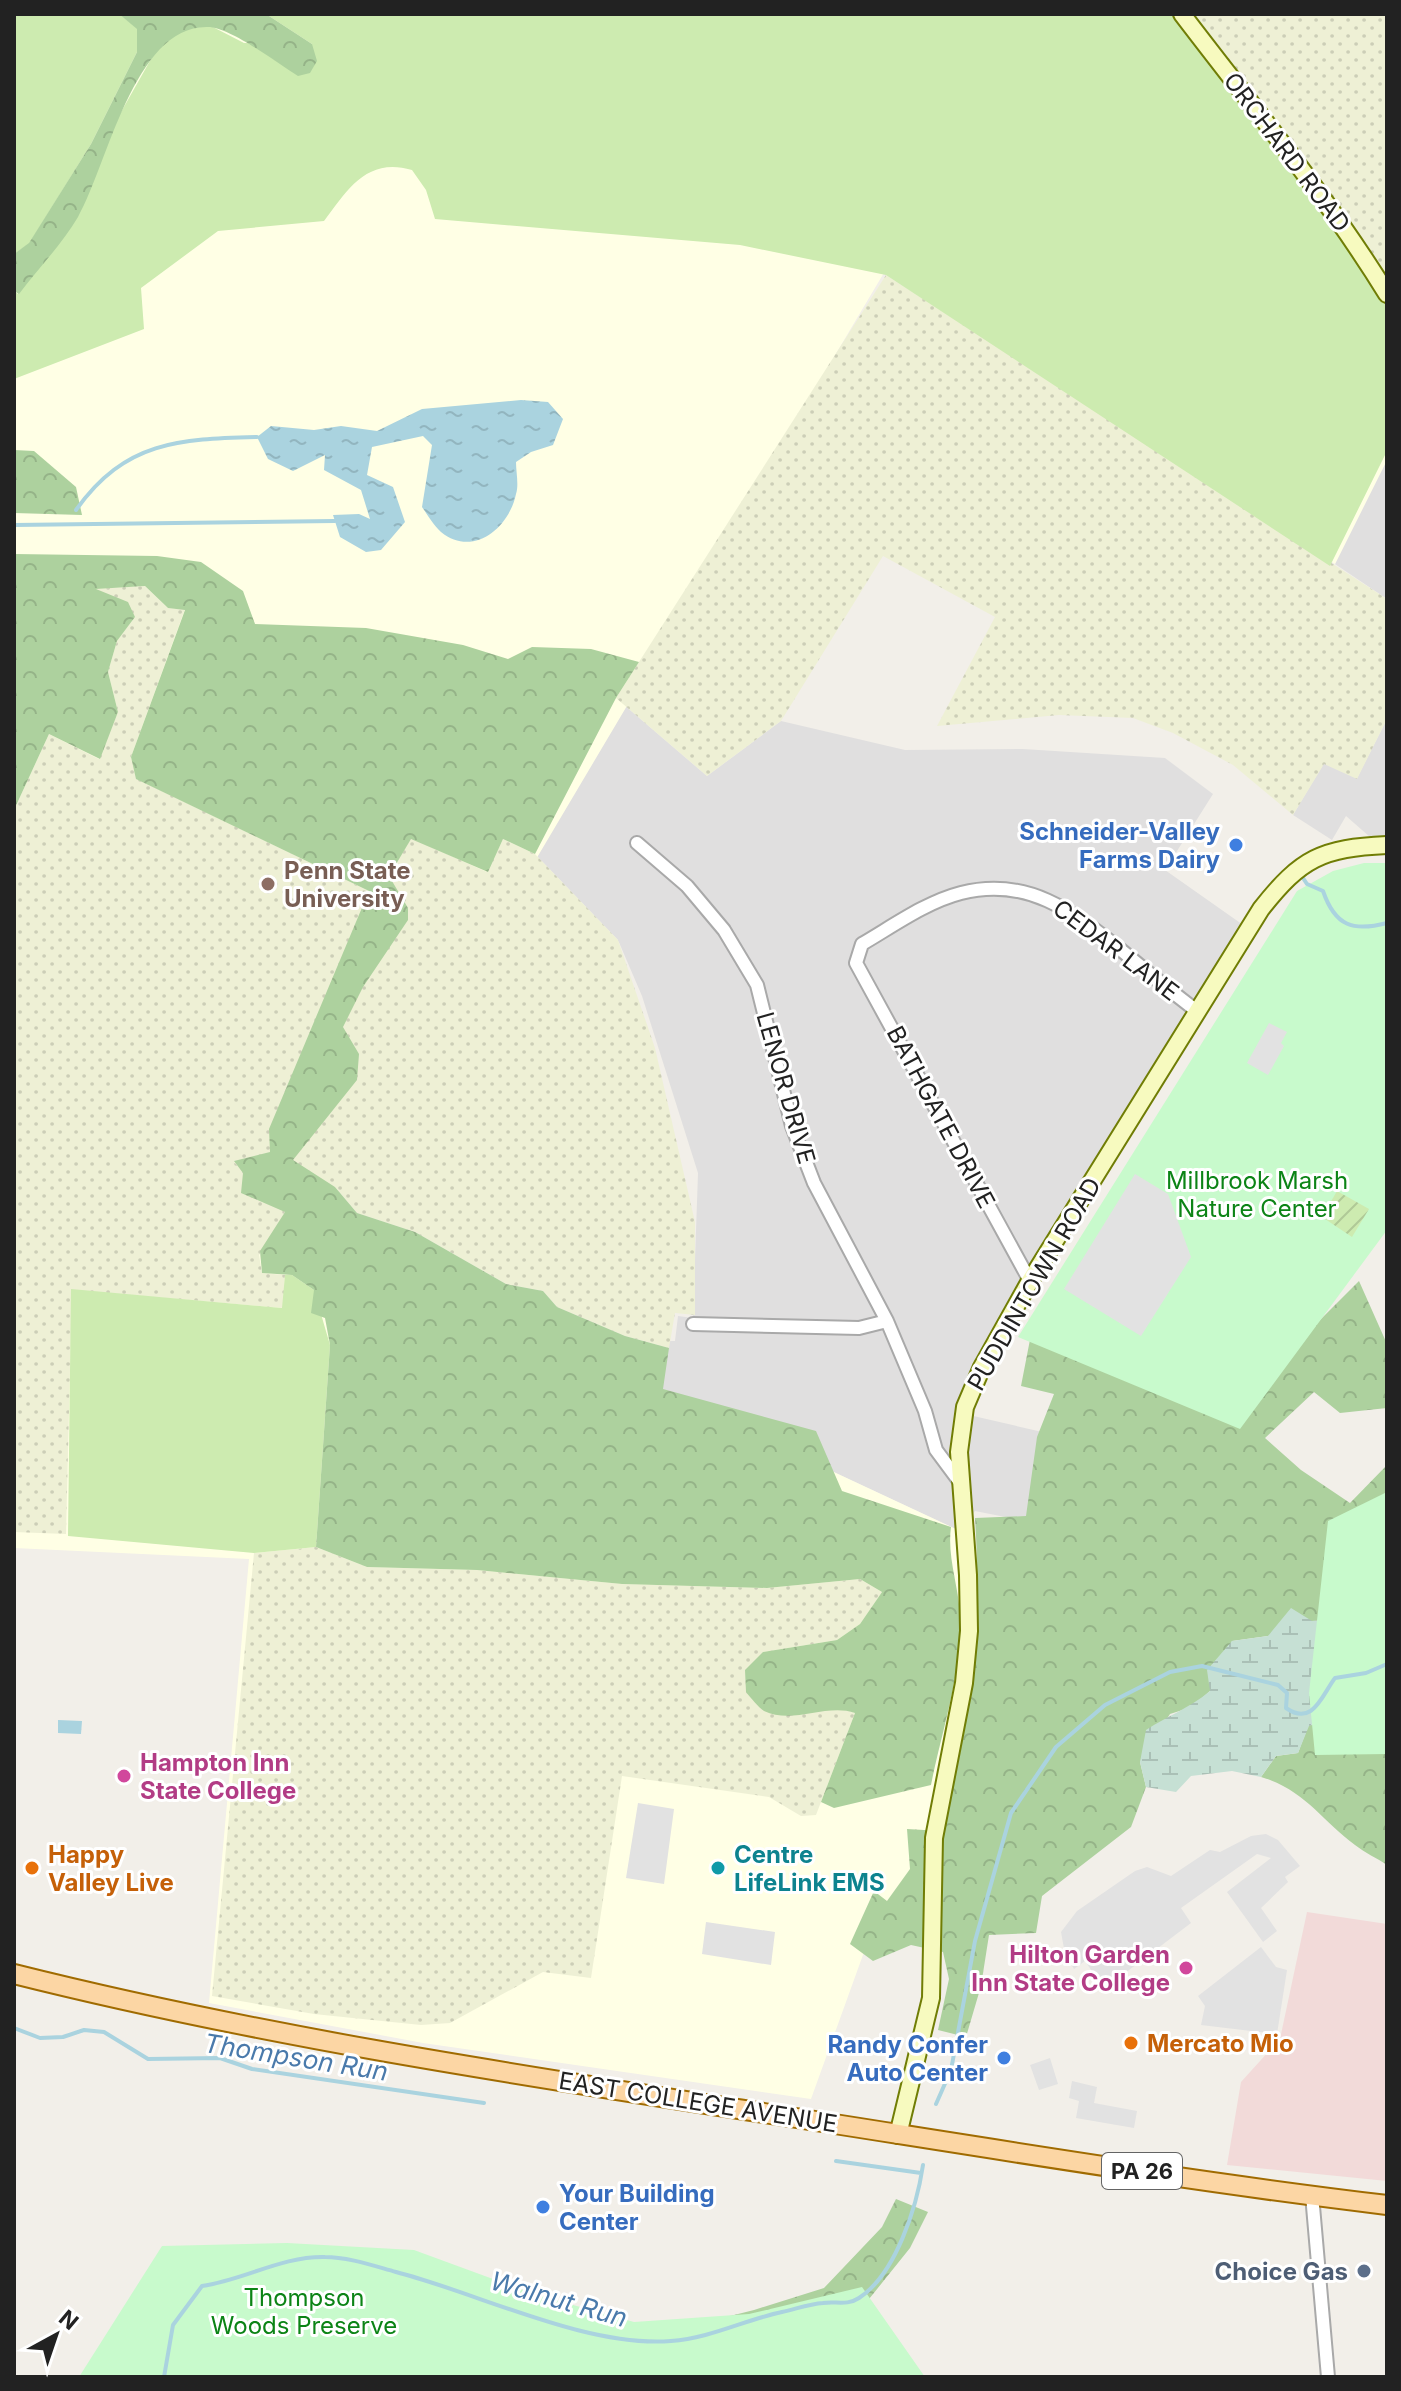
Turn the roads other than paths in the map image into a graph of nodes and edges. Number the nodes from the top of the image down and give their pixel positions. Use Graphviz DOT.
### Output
graph roads {
  1 [pos="1182,14"];
  2 [pos="1387,294"];
  3 [pos="637,843"];
  4 [pos="1387,845"];
  5 [pos="857,952"];
  6 [pos="1198,1012"];
  7 [pos="1030,1281"];
  8 [pos="887,1321"];
  9 [pos="693,1324"];
  10 [pos="962,1485"];
  11 [pos="14,1974"];
  12 [pos="898,2135"];
  13 [pos="1312,2195"];
  14 [pos="1387,2205"];
  15 [pos="1328,2377"];
  1 -- 2 [label="street, ORCHARD ROAD"];
  3 -- 8 [label="street, LENOR DRIVE"];
  4 -- 6 [label="street, PUDDINTOWN ROAD"];
  5 -- 6 [label="street, CEDAR LANE"];
  5 -- 7 [label="street, BATHGATE DRIVE"];
  6 -- 7 [label="street, PUDDINTOWN ROAD"];
  7 -- 10 [label="street, PUDDINTOWN ROAD"];
  8 -- 9 [label="street"];
  8 -- 10 [label="street, LENOR DRIVE"];
  10 -- 12 [label="street, PUDDINTOWN ROAD"];
  11 -- 12 [label="main road, EAST COLLEGE AVENUE / PA 26"];
  12 -- 13 [label="main road, EAST COLLEGE AVENUE / PA 26"];
  13 -- 14 [label="main road, EAST COLLEGE AVENUE / PA 26"];
  13 -- 15 [label="street"];
}
